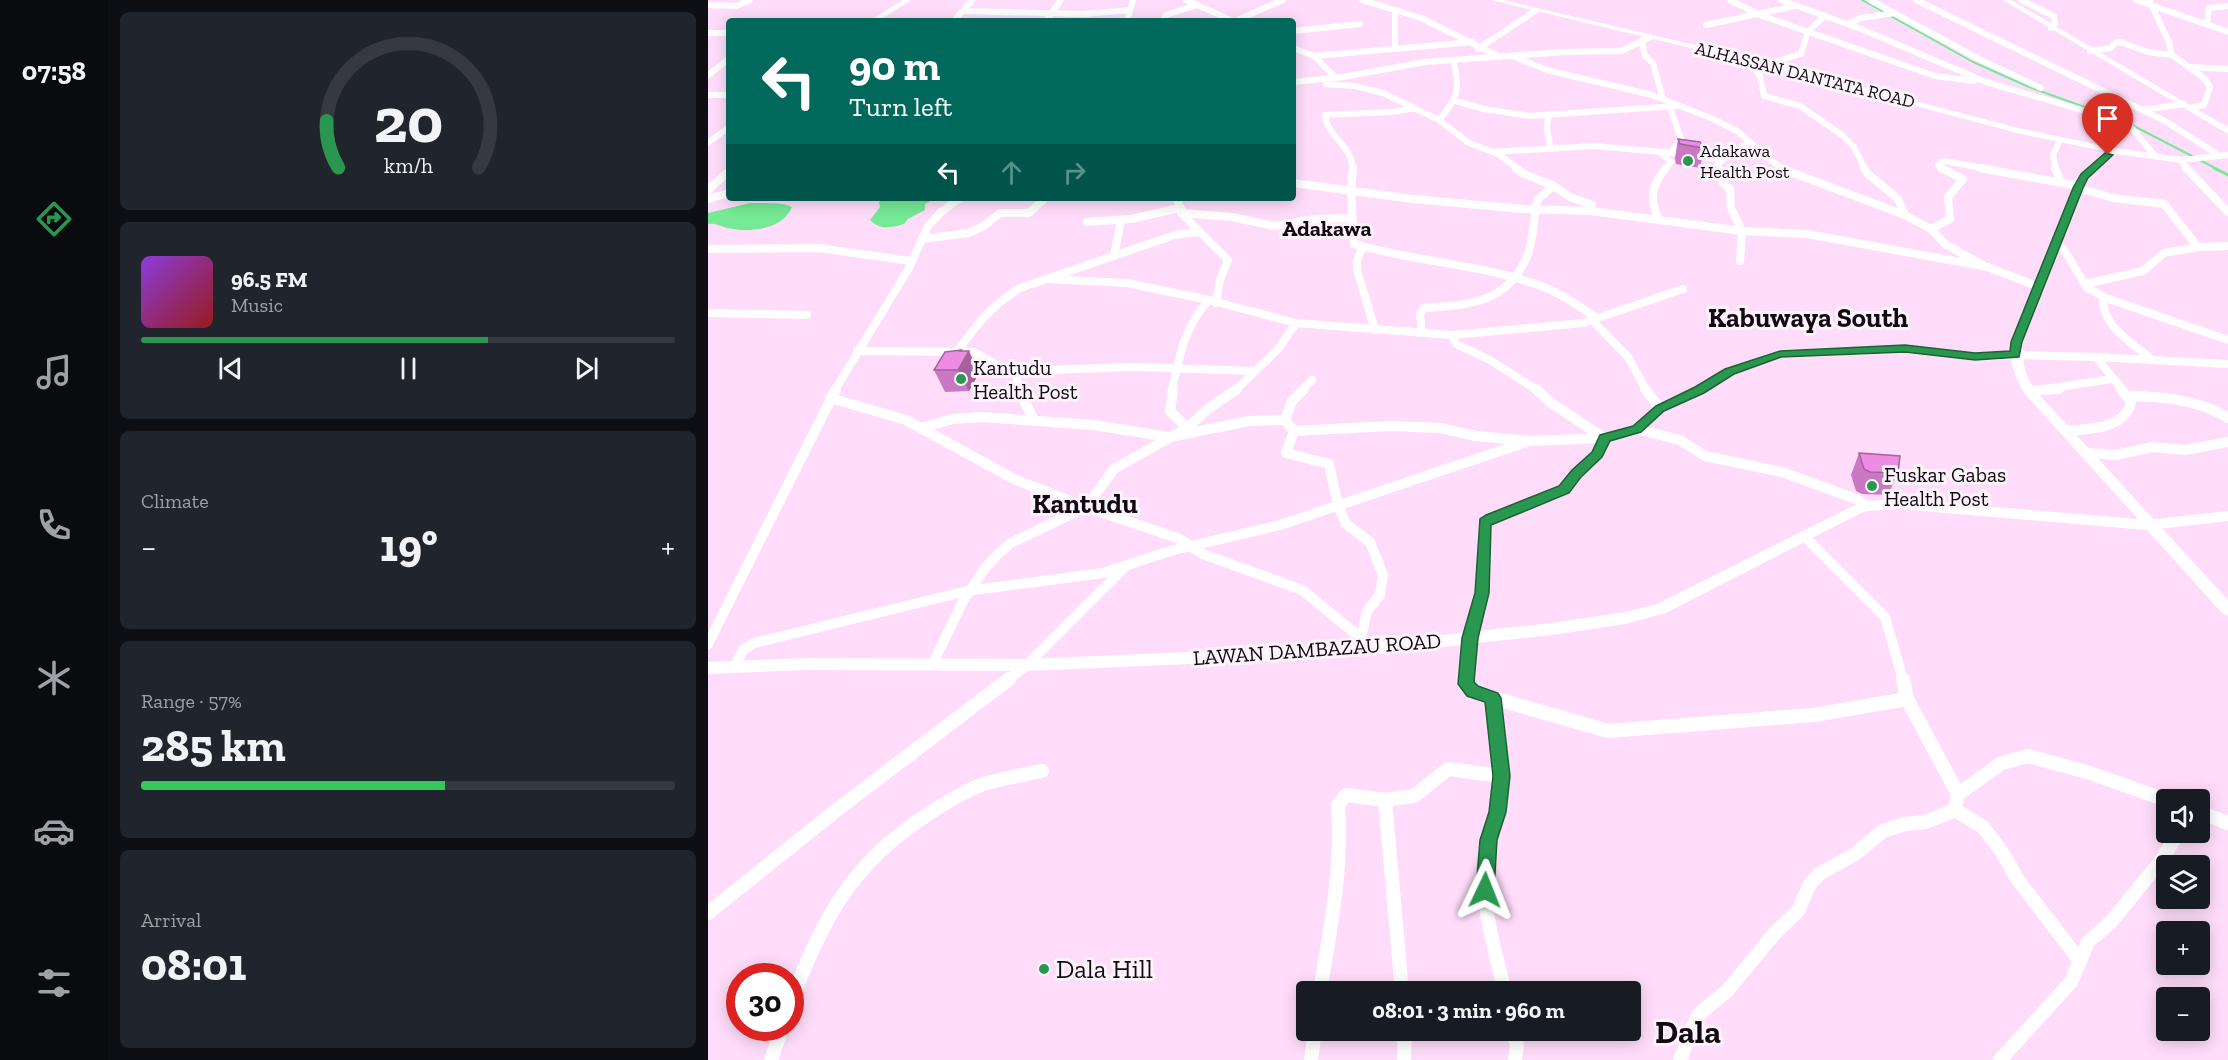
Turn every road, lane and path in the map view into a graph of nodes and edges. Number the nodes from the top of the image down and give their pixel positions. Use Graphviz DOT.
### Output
graph roads {
  1 [pos="750,0"];
  2 [pos="900,0"];
  3 [pos="908,0"];
  4 [pos="972,0"];
  5 [pos="1061,0"];
  6 [pos="1133,0"];
  7 [pos="1186,0"];
  8 [pos="1283,0"];
  9 [pos="1362,0"];
  10 [pos="1494,0"];
  11 [pos="1730,0"];
  12 [pos="1781,0"];
  13 [pos="1871,0"];
  14 [pos="1877,0"];
  15 [pos="1916,0"];
  16 [pos="2006,0"];
  17 [pos="2021,0"];
  18 [pos="2136,0"];
  19 [pos="2149,2"];
  20 [pos="1518,3"];
  21 [pos="708,5"];
  22 [pos="1197,5"];
  23 [pos="1795,6"];
  24 [pos="2228,6"];
  25 [pos="1130,10"];
  26 [pos="1395,10"];
  27 [pos="963,11"];
  28 [pos="1535,11"];
  29 [pos="1053,13"];
  30 [pos="1890,14"];
  31 [pos="1760,15"];
  32 [pos="1825,16"];
  33 [pos="871,18"];
  34 [pos="878,18"];
  35 [pos="957,18"];
  36 [pos="1049,18"];
  37 [pos="1128,18"];
  38 [pos="1164,18"];
  39 [pos="1227,18"];
  40 [pos="1241,18"];
  41 [pos="1360,24"];
  42 [pos="1848,24"];
  43 [pos="2207,24"];
  44 [pos="1706,25"];
  45 [pos="2051,28"];
  46 [pos="2226,30"];
  47 [pos="1296,31"];
  48 [pos="1809,31"];
  49 [pos="708,33"];
  50 [pos="726,33"];
  51 [pos="1650,37"];
  52 [pos="1473,42"];
  53 [pos="1642,42"];
  54 [pos="1482,46"];
  55 [pos="1408,47"];
  56 [pos="1395,48"];
  57 [pos="1296,49"];
  58 [pos="2090,51"];
  59 [pos="2172,55"];
  60 [pos="1314,56"];
  61 [pos="1512,56"];
  62 [pos="1500,57"];
  63 [pos="1456,60"];
  64 [pos="726,61"];
  65 [pos="1763,63"];
  66 [pos="1414,64"];
  67 [pos="2188,67"];
  68 [pos="2228,69"];
  69 [pos="708,75"];
  70 [pos="1340,77"];
  71 [pos="1310,80"];
  72 [pos="1296,82"];
  73 [pos="1986,82"];
  74 [pos="1368,89"];
  75 [pos="2028,94"];
  76 [pos="708,95"];
  77 [pos="726,95"];
  78 [pos="1663,99"];
  79 [pos="1456,101"];
  80 [pos="1673,106"];
  81 [pos="2187,106"];
  82 [pos="1415,108"];
  83 [pos="2141,110"];
  84 [pos="1548,116"];
  85 [pos="1439,120"];
  86 [pos="726,121"];
  87 [pos="726,129"];
  88 [pos="2228,131"];
  89 [pos="708,135"];
  90 [pos="2060,140"];
  91 [pos="1749,142"];
  92 [pos="708,143"];
  93 [pos="1551,149"];
  94 [pos="2115,151"];
  95 [pos="1493,152"];
  96 [pos="1660,153"];
  97 [pos="1670,153"];
  98 [pos="2155,156"];
  99 [pos="2224,156"];
  100 [pos="1721,160"];
  101 [pos="2181,160"];
  102 [pos="726,174"];
  103 [pos="2061,182"];
  104 [pos="1296,183"];
  105 [pos="1554,186"];
  106 [pos="2078,187"];
  107 [pos="708,190"];
  108 [pos="1351,190"];
  109 [pos="726,195"];
  110 [pos="708,199"];
  111 [pos="956,201"];
  112 [pos="1043,201"];
  113 [pos="1177,201"];
  114 [pos="1535,209"];
  115 [pos="1180,210"];
  116 [pos="1590,211"];
  117 [pos="2228,212"];
  118 [pos="1905,215"];
  119 [pos="1352,218"];
  120 [pos="1121,220"];
  121 [pos="1659,220"];
  122 [pos="1087,222"];
  123 [pos="1931,229"];
  124 [pos="1742,231"];
  125 [pos="1197,232"];
  126 [pos="922,239"];
  127 [pos="2057,243"];
  128 [pos="2228,246"];
  129 [pos="1362,247"];
  130 [pos="2198,247"];
  131 [pos="708,249"];
  132 [pos="1114,256"];
  133 [pos="911,261"];
  134 [pos="1740,261"];
  135 [pos="1988,267"];
  136 [pos="1515,278"];
  137 [pos="1047,279"];
  138 [pos="2085,284"];
  139 [pos="2039,287"];
  140 [pos="1683,289"];
  141 [pos="2103,297"];
  142 [pos="1213,301"];
  143 [pos="708,313"];
  144 [pos="807,315"];
  145 [pos="1594,319"];
  146 [pos="1296,323"];
  147 [pos="1375,330"];
  148 [pos="1422,333"];
  149 [pos="1452,335"];
  150 [pos="2228,340"];
  151 [pos="857,351"];
  152 [pos="957,352"];
  153 [pos="2015,355"];
  154 [pos="2096,357"];
  155 [pos="2151,359"];
  156 [pos="2228,364"];
  157 [pos="1016,368"];
  158 [pos="1178,368"];
  159 [pos="1255,371"];
  160 [pos="2111,379"];
  161 [pos="1312,380"];
  162 [pos="2030,390"];
  163 [pos="2128,396"];
  164 [pos="830,398"];
  165 [pos="1660,408"];
  166 [pos="2228,418"];
  167 [pos="1034,420"];
  168 [pos="1285,420"];
  169 [pos="921,428"];
  170 [pos="1186,428"];
  171 [pos="1637,429"];
  172 [pos="1294,431"];
  173 [pos="2066,431"];
  174 [pos="1170,437"];
  175 [pos="1605,438"];
  176 [pos="1530,441"];
  177 [pos="2228,442"];
  178 [pos="2086,453"];
  179 [pos="1338,506"];
  180 [pos="1867,506"];
  181 [pos="1086,507"];
  182 [pos="2228,516"];
  183 [pos="2150,525"];
  184 [pos="1804,536"];
  185 [pos="1190,546"];
  186 [pos="1127,565"];
  187 [pos="968,591"];
  188 [pos="2228,610"];
  189 [pos="1470,638"];
  190 [pos="708,644"];
  191 [pos="1363,644"];
  192 [pos="932,665"];
  193 [pos="1027,665"];
  194 [pos="734,667"];
  195 [pos="708,668"];
  196 [pos="1493,698"];
  197 [pos="1907,699"];
  198 [pos="1042,771"];
  199 [pos="1502,776"];
  200 [pos="1958,794"];
  201 [pos="2156,796"];
  202 [pos="1385,800"];
  203 [pos="1955,810"];
  204 [pos="2210,816"];
  205 [pos="2228,823"];
  206 [pos="2171,843"];
  207 [pos="708,913"];
  208 [pos="2080,961"];
  209 [pos="804,974"];
  210 [pos="1322,981"];
  211 [pos="1401,981"];
  212 [pos="1502,981"];
  213 [pos="778,1041"];
  214 [pos="1314,1041"];
  215 [pos="1405,1041"];
  216 [pos="1516,1041"];
  217 [pos="771,1060"];
  218 [pos="1311,1060"];
  219 [pos="1404,1060"];
  220 [pos="1515,1060"];
  221 [pos="1680,1060"];
  222 [pos="2000,1060"];
  1 -- 21 [label="street"];
  2 -- 33 [label="main road"];
  3 -- 34 [label="main road"];
  4 -- 27 [label="street"];
  5 -- 29 [label="street"];
  6 -- 25 [label="street"];
  7 -- 22 [label="street"];
  8 -- 40 [label="street"];
  9 -- 26 [label="street"];
  10 -- 20 [label="main road, ALHASSAN DANTATA ROAD"];
  11 -- 31 [label="street"];
  12 -- 23 [label="street"];
  13 -- 14 [label="street"];
  13 -- 30 [label="street"];
  15 -- 83 [label="street"];
  16 -- 45 [label="main road"];
  17 -- 45 [label="street"];
  18 -- 19 [label="street"];
  19 -- 43 [label="street"];
  19 -- 59 [label="street"];
  20 -- 28 [label="main road, ALHASSAN DANTATA ROAD"];
  22 -- 38 [label="street"];
  22 -- 39 [label="street"];
  23 -- 31 [label="street"];
  23 -- 32 [label="street"];
  24 -- 43 [label="street"];
  25 -- 29 [label="street"];
  25 -- 37 [label="street"];
  26 -- 52 [label="street"];
  26 -- 56 [label="street"];
  27 -- 29 [label="street"];
  27 -- 35 [label="street"];
  28 -- 51 [label="main road, ALHASSAN DANTATA ROAD"];
  28 -- 54 [label="street"];
  29 -- 36 [label="street"];
  30 -- 42 [label="street"];
  30 -- 75 [label="street"];
  31 -- 44 [label="street"];
  31 -- 48 [label="street"];
  32 -- 42 [label="street"];
  32 -- 48 [label="street"];
  41 -- 47 [label="street"];
  42 -- 73 [label="street"];
  43 -- 46 [label="street"];
  45 -- 58 [label="main road"];
  48 -- 65 [label="street"];
  48 -- 73 [label="street"];
  49 -- 50 [label="street"];
  51 -- 53 [label="street"];
  51 -- 65 [label="main road, ALHASSAN DANTATA ROAD"];
  52 -- 54 [label="street"];
  52 -- 55 [label="street"];
  53 -- 61 [label="street"];
  53 -- 78 [label="street"];
  54 -- 62 [label="street"];
  54 -- 63 [label="street"];
  55 -- 56 [label="street"];
  55 -- 66 [label="street"];
  56 -- 60 [label="street"];
  57 -- 60 [label="street"];
  58 -- 59 [label="street"];
  58 -- 81 [label="main road"];
  59 -- 67 [label="street"];
  60 -- 70 [label="street"];
  61 -- 62 [label="street"];
  61 -- 78 [label="street"];
  62 -- 63 [label="street"];
  63 -- 66 [label="street"];
  63 -- 79 [label="street"];
  64 -- 69 [label="street"];
  65 -- 90 [label="main road, ALHASSAN DANTATA ROAD"];
  65 -- 118 [label="street"];
  66 -- 70 [label="street"];
  67 -- 68 [label="street"];
  67 -- 81 [label="street"];
  70 -- 71 [label="street"];
  70 -- 74 [label="street"];
  71 -- 72 [label="street"];
  71 -- 74 [label="street"];
  73 -- 75 [label="street"];
  74 -- 82 [label="street"];
  75 -- 98 [label="street"];
  76 -- 77 [label="street"];
  78 -- 80 [label="street"];
  79 -- 84 [label="street"];
  79 -- 85 [label="street"];
  80 -- 84 [label="street"];
  80 -- 91 [label="street"];
  80 -- 97 [label="street"];
  81 -- 83 [label="street"];
  81 -- 88 [label="main road"];
  82 -- 85 [label="street"];
  82 -- 108 [label="street"];
  83 -- 99 [label="street"];
  84 -- 93 [label="street"];
  85 -- 95 [label="street"];
  86 -- 89 [label="main road"];
  87 -- 92 [label="main road"];
  90 -- 94 [label="main road, ALHASSAN DANTATA ROAD"];
  90 -- 103 [label="street"];
  91 -- 100 [label="street"];
  91 -- 118 [label="street"];
  93 -- 95 [label="street"];
  93 -- 96 [label="street"];
  94 -- 98 [label="main road, ALHASSAN DANTATA ROAD"];
  94 -- 106 [label="main road"];
  95 -- 105 [label="street"];
  96 -- 97 [label="street"];
  96 -- 121 [label="street"];
  97 -- 100 [label="street"];
  98 -- 101 [label="main road, ALHASSAN DANTATA ROAD"];
  99 -- 101 [label="main road, ALHASSAN DANTATA ROAD"];
  100 -- 124 [label="street"];
  101 -- 117 [label="street"];
  102 -- 107 [label="street"];
  103 -- 106 [label="street"];
  103 -- 123 [label="street"];
  104 -- 108 [label="street"];
  105 -- 114 [label="street"];
  105 -- 116 [label="street"];
  106 -- 127 [label="main road"];
  106 -- 130 [label="street"];
  108 -- 114 [label="street"];
  108 -- 119 [label="street"];
  109 -- 110 [label="street"];
  111 -- 126 [label="street"];
  112 -- 126 [label="street"];
  113 -- 115 [label="street"];
  114 -- 116 [label="street"];
  114 -- 136 [label="street"];
  115 -- 119 [label="street"];
  115 -- 120 [label="street"];
  115 -- 125 [label="street"];
  116 -- 121 [label="street"];
  118 -- 123 [label="street"];
  119 -- 129 [label="street"];
  120 -- 122 [label="street"];
  120 -- 132 [label="street"];
  121 -- 124 [label="street"];
  123 -- 135 [label="street"];
  124 -- 134 [label="street"];
  124 -- 135 [label="street"];
  125 -- 132 [label="street"];
  125 -- 142 [label="street"];
  126 -- 133 [label="street"];
  127 -- 138 [label="street"];
  127 -- 139 [label="main road"];
  128 -- 130 [label="street"];
  129 -- 136 [label="street"];
  129 -- 147 [label="street"];
  130 -- 138 [label="street"];
  131 -- 133 [label="street"];
  132 -- 137 [label="street"];
  133 -- 151 [label="street"];
  135 -- 139 [label="street"];
  136 -- 145 [label="street"];
  136 -- 148 [label="street"];
  137 -- 142 [label="street"];
  137 -- 152 [label="street"];
  138 -- 141 [label="street"];
  139 -- 153 [label="main road"];
  140 -- 145 [label="street"];
  141 -- 150 [label="street"];
  141 -- 155 [label="street"];
  142 -- 146 [label="street"];
  142 -- 158 [label="street"];
  143 -- 144 [label="street"];
  145 -- 149 [label="street"];
  145 -- 165 [label="street"];
  146 -- 147 [label="street"];
  146 -- 159 [label="street"];
  147 -- 148 [label="street"];
  148 -- 149 [label="street"];
  149 -- 175 [label="street"];
  151 -- 152 [label="street"];
  151 -- 164 [label="street"];
  152 -- 157 [label="street"];
  153 -- 154 [label="street"];
  153 -- 162 [label="main road"];
  153 -- 165 [label="street"];
  154 -- 155 [label="street"];
  154 -- 160 [label="street"];
  155 -- 156 [label="street"];
  157 -- 158 [label="street"];
  157 -- 167 [label="street"];
  158 -- 159 [label="street"];
  158 -- 170 [label="street"];
  159 -- 170 [label="street"];
  160 -- 162 [label="street"];
  160 -- 163 [label="street"];
  161 -- 168 [label="street"];
  162 -- 173 [label="main road"];
  163 -- 166 [label="street"];
  163 -- 173 [label="street"];
  164 -- 169 [label="street"];
  164 -- 190 [label="street"];
  165 -- 171 [label="street"];
  167 -- 169 [label="street"];
  167 -- 174 [label="street"];
  168 -- 172 [label="street"];
  168 -- 174 [label="street"];
  169 -- 181 [label="street"];
  170 -- 174 [label="street"];
  171 -- 175 [label="street"];
  171 -- 180 [label="street"];
  172 -- 176 [label="street"];
  172 -- 179 [label="street"];
  173 -- 178 [label="main road"];
  174 -- 181 [label="street"];
  175 -- 176 [label="street"];
  175 -- 189 [label="street"];
  176 -- 179 [label="street"];
  177 -- 178 [label="street"];
  178 -- 183 [label="main road"];
  179 -- 185 [label="street"];
  179 -- 191 [label="street"];
  180 -- 183 [label="main road, LAWAN DAMBAZAU ROAD"];
  180 -- 184 [label="main road, LAWAN DAMBAZAU ROAD"];
  181 -- 185 [label="street"];
  181 -- 187 [label="street"];
  182 -- 183 [label="street"];
  183 -- 188 [label="main road"];
  184 -- 189 [label="main road, LAWAN DAMBAZAU ROAD"];
  184 -- 197 [label="street"];
  185 -- 186 [label="street"];
  185 -- 191 [label="street"];
  186 -- 187 [label="street"];
  186 -- 193 [label="street"];
  187 -- 192 [label="street"];
  187 -- 194 [label="street"];
  189 -- 191 [label="main road, LAWAN DAMBAZAU ROAD"];
  189 -- 196 [label="street"];
  191 -- 193 [label="main road, LAWAN DAMBAZAU ROAD"];
  192 -- 193 [label="main road, LAWAN DAMBAZAU ROAD"];
  192 -- 194 [label="main road, LAWAN DAMBAZAU ROAD"];
  193 -- 207 [label="street"];
  194 -- 195 [label="main road, LAWAN DAMBAZAU ROAD"];
  196 -- 197 [label="street"];
  196 -- 199 [label="street"];
  197 -- 200 [label="street"];
  198 -- 209 [label="street"];
  199 -- 202 [label="street"];
  199 -- 212 [label="street"];
  200 -- 201 [label="street"];
  200 -- 203 [label="street"];
  202 -- 210 [label="street"];
  202 -- 211 [label="street"];
  203 -- 208 [label="street"];
  203 -- 221 [label="street"];
  204 -- 205 [label="street"];
  206 -- 208 [label="street"];
  208 -- 222 [label="street"];
  213 -- 217 [label="street"];
  214 -- 218 [label="street"];
  215 -- 219 [label="street"];
  216 -- 220 [label="street"];
}
